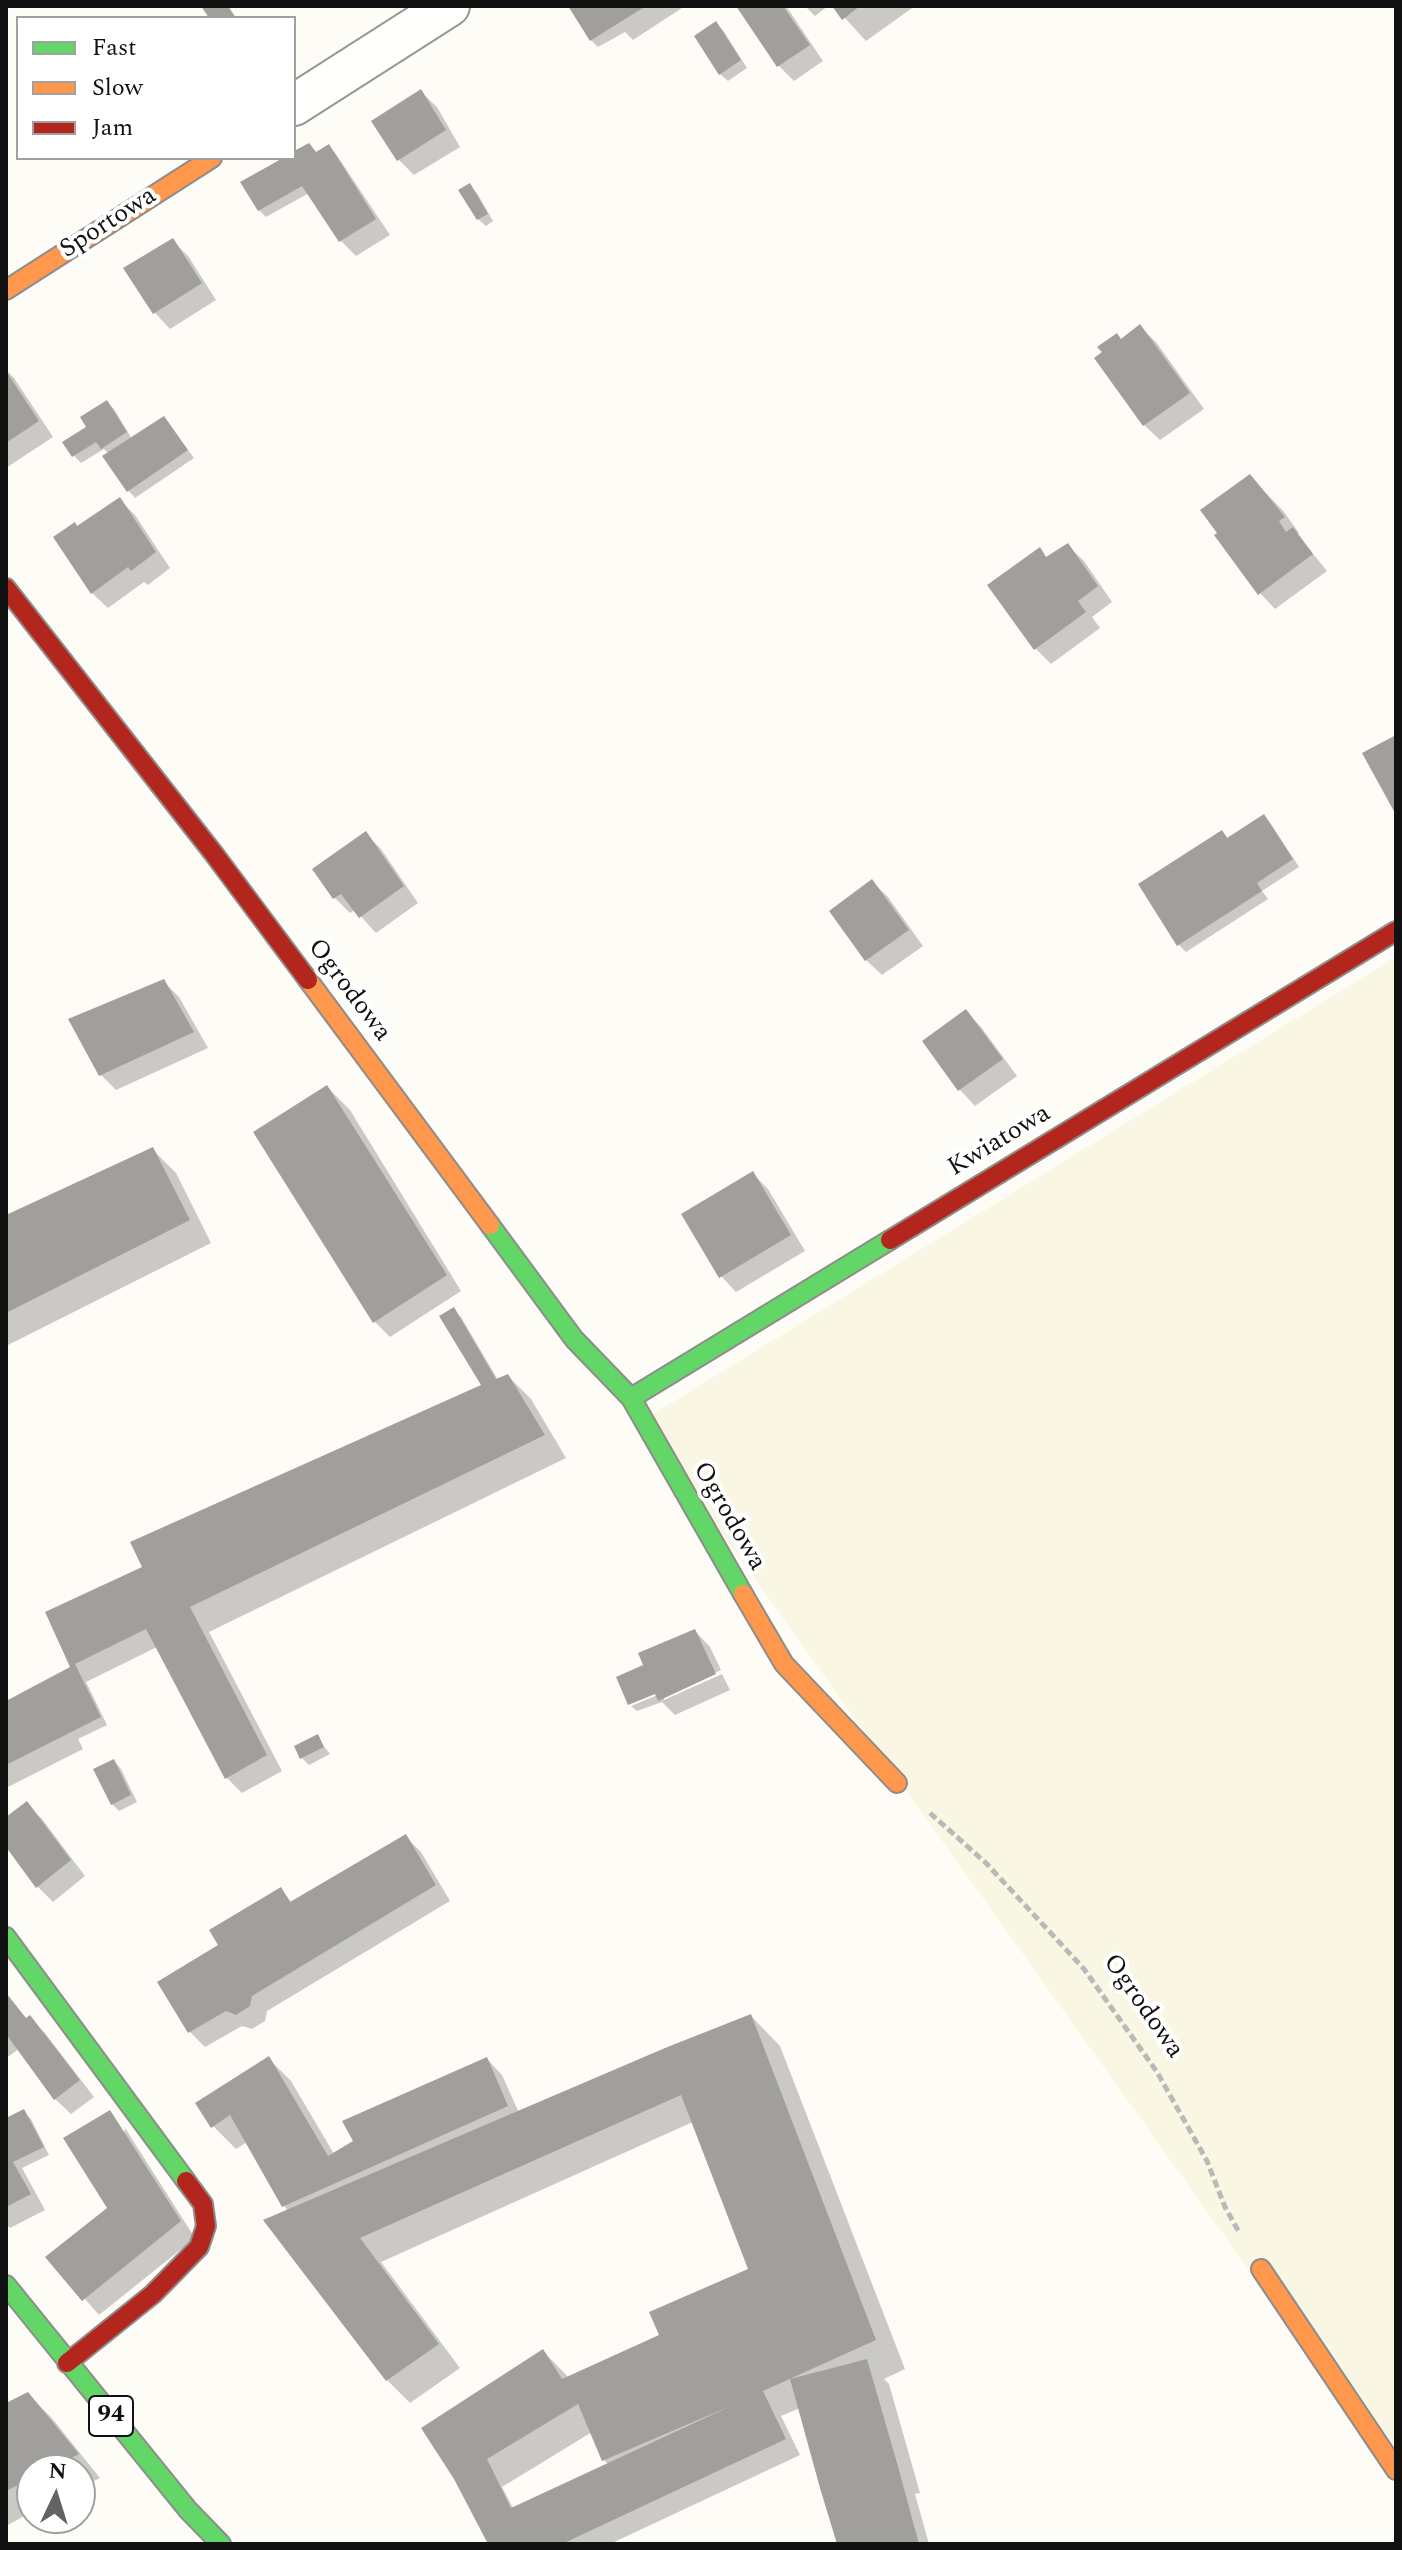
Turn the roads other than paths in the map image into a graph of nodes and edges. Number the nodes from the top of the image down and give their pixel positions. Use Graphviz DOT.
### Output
graph roads {
  1 [pos="449,6"];
  2 [pos="296,104"];
  3 [pos="209,160"];
  4 [pos="6,290"];
  5 [pos="6,588"];
  6 [pos="1396,931"];
  7 [pos="631,1398"];
  8 [pos="897,1783"];
  9 [pos="6,1937"];
  10 [pos="1261,2269"];
  11 [pos="6,2285"];
  12 [pos="67,2363"];
  13 [pos="1396,2470"];
  14 [pos="221,2544"];
  1 -- 2 [label="street"];
  3 -- 4 [label="street, Sportowa"];
  5 -- 7 [label="street, Ogrodowa"];
  6 -- 7 [label="street, Kwiatowa"];
  7 -- 8 [label="street, Ogrodowa"];
  9 -- 12 [label="street"];
  10 -- 13 [label="street"];
  11 -- 12 [label="street, 94"];
  12 -- 14 [label="street, 94"];
}
